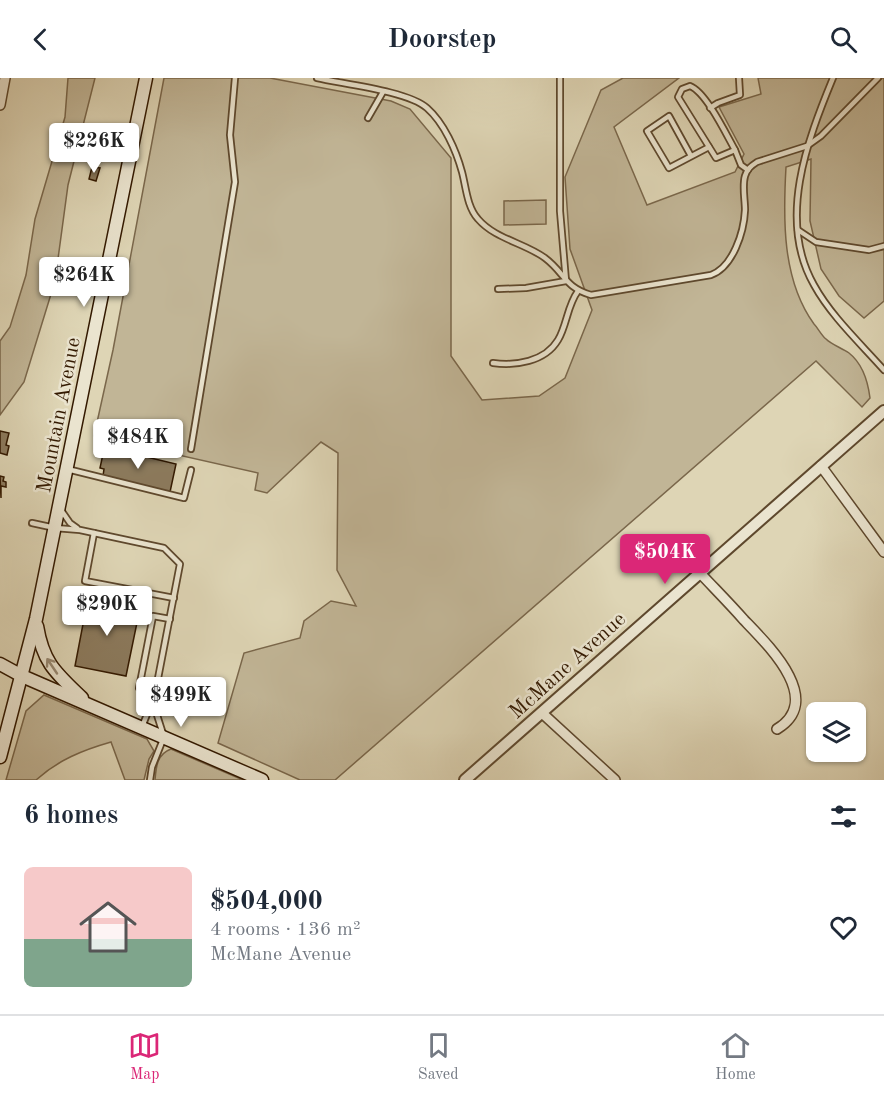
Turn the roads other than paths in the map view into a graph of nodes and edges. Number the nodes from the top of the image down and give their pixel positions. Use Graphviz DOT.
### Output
graph roads {
  1 [pos="5,78"];
  2 [pos="146,78"];
  3 [pos="235,78"];
  4 [pos="316,78"];
  5 [pos="560,78"];
  6 [pos="739,78"];
  7 [pos="833,78"];
  8 [pos="878,78"];
  9 [pos="383,92"];
  10 [pos="0,105"];
  11 [pos="710,108"];
  12 [pos="368,118"];
  13 [pos="816,120"];
  14 [pos="828,128"];
  15 [pos="709,147"];
  16 [pos="807,147"];
  17 [pos="735,150"];
  18 [pos="691,156"];
  19 [pos="748,170"];
  20 [pos="798,230"];
  21 [pos="884,246"];
  22 [pos="564,258"];
  23 [pos="551,264"];
  24 [pos="566,281"];
  25 [pos="498,289"];
  26 [pos="578,291"];
  27 [pos="493,363"];
  28 [pos="884,370"];
  29 [pos="884,411"];
  30 [pos="191,449"];
  31 [pos="821,466"];
  32 [pos="67,469"];
  33 [pos="191,470"];
  34 [pos="59,507"];
  35 [pos="32,523"];
  36 [pos="55,528"];
  37 [pos="80,530"];
  38 [pos="94,533"];
  39 [pos="884,552"];
  40 [pos="700,573"];
  41 [pos="174,598"];
  42 [pos="36,619"];
  43 [pos="170,619"];
  44 [pos="0,664"];
  45 [pos="22,676"];
  46 [pos="155,694"];
  47 [pos="87,703"];
  48 [pos="542,714"];
  49 [pos="142,728"];
  50 [pos="777,729"];
  51 [pos="164,737"];
  52 [pos="0,757"];
  53 [pos="150,780"];
  54 [pos="262,780"];
  55 [pos="465,780"];
  56 [pos="615,780"];
  1 -- 10 [label="street"];
  2 -- 32 [label="main road, Mountain Avenue"];
  3 -- 30 [label="lane"];
  4 -- 9 [label="lane"];
  5 -- 22 [label="lane"];
  6 -- 11 [label="lane"];
  7 -- 13 [label="lane"];
  8 -- 14 [label="lane"];
  9 -- 12 [label="lane"];
  9 -- 23 [label="lane"];
  11 -- 15 [label="lane"];
  11 -- 17 [label="lane"];
  13 -- 14 [label="lane"];
  13 -- 16 [label="lane"];
  14 -- 16 [label="lane"];
  15 -- 17 [label="lane"];
  15 -- 18 [label="lane"];
  16 -- 19 [label="lane"];
  16 -- 20 [label="lane"];
  17 -- 19 [label="lane"];
  18 -- 18 [label="lane"];
  19 -- 26 [label="lane"];
  20 -- 21 [label="lane"];
  20 -- 28 [label="lane"];
  22 -- 23 [label="lane"];
  22 -- 24 [label="lane"];
  23 -- 24 [label="lane"];
  24 -- 25 [label="lane"];
  24 -- 26 [label="lane"];
  26 -- 27 [label="lane"];
  29 -- 31 [label="street, McMane Avenue"];
  31 -- 39 [label="street"];
  31 -- 40 [label="street, McMane Avenue"];
  32 -- 33 [label="lane"];
  32 -- 34 [label="main road, Mountain Avenue"];
  34 -- 36 [label="main road, Mountain Avenue"];
  34 -- 37 [label="lane"];
  35 -- 36 [label="lane"];
  36 -- 37 [label="lane"];
  36 -- 42 [label="main road, Mountain Avenue"];
  37 -- 38 [label="lane"];
  38 -- 41 [label="lane"];
  38 -- 41 [label="lane"];
  40 -- 48 [label="street, McMane Avenue"];
  40 -- 50 [label="street"];
  41 -- 43 [label="lane"];
  42 -- 45 [label="main road, Mountain Avenue"];
  47 -- 42 [label="main road, one-way"];
  43 -- 46 [label="lane"];
  43 -- 46 [label="lane"];
  44 -- 45 [label="main road"];
  45 -- 47 [label="main road"];
  45 -- 52 [label="main road, Mountain Avenue"];
  46 -- 49 [label="lane"];
  46 -- 51 [label="lane"];
  47 -- 49 [label="main road"];
  48 -- 55 [label="street, McMane Avenue"];
  48 -- 56 [label="street"];
  49 -- 51 [label="main road"];
  51 -- 53 [label="lane"];
  51 -- 54 [label="main road"];
}
